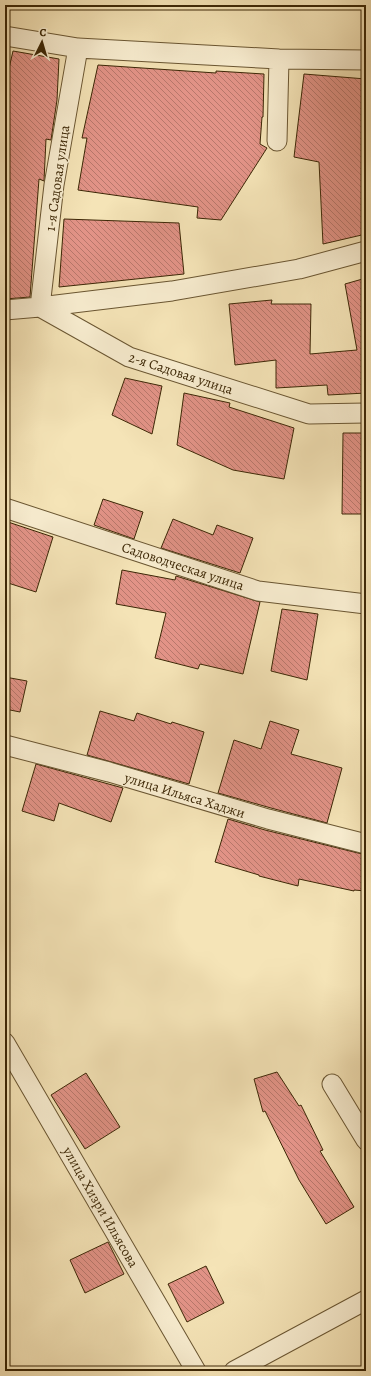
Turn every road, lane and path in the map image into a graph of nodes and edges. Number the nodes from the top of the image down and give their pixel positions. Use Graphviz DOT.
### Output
graph roads {
  1 [pos="5,36"];
  2 [pos="78,48"];
  3 [pos="279,59"];
  4 [pos="366,60"];
  5 [pos="277,141"];
  6 [pos="366,251"];
  7 [pos="40,307"];
  8 [pos="5,310"];
  9 [pos="366,412"];
  10 [pos="5,508"];
  11 [pos="366,604"];
  12 [pos="5,745"];
  13 [pos="366,844"];
  14 [pos="5,1043"];
  15 [pos="332,1084"];
  16 [pos="366,1140"];
  17 [pos="366,1300"];
  18 [pos="196,1371"];
  19 [pos="234,1371"];
  1 -- 2 [label="street"];
  2 -- 3 [label="street"];
  2 -- 7 [label="street, 1-я Садовая улица"];
  3 -- 4 [label="street"];
  3 -- 5 [label="street"];
  6 -- 7 [label="street"];
  7 -- 8 [label="street"];
  7 -- 9 [label="street, 2-я Садовая улица"];
  10 -- 11 [label="street, Садоводческая улица"];
  12 -- 13 [label="street, улица Ильяса Хаджи"];
  14 -- 18 [label="street, улица Хизри Ильясова"];
  15 -- 16 [label="street"];
  17 -- 19 [label="street"];
}
